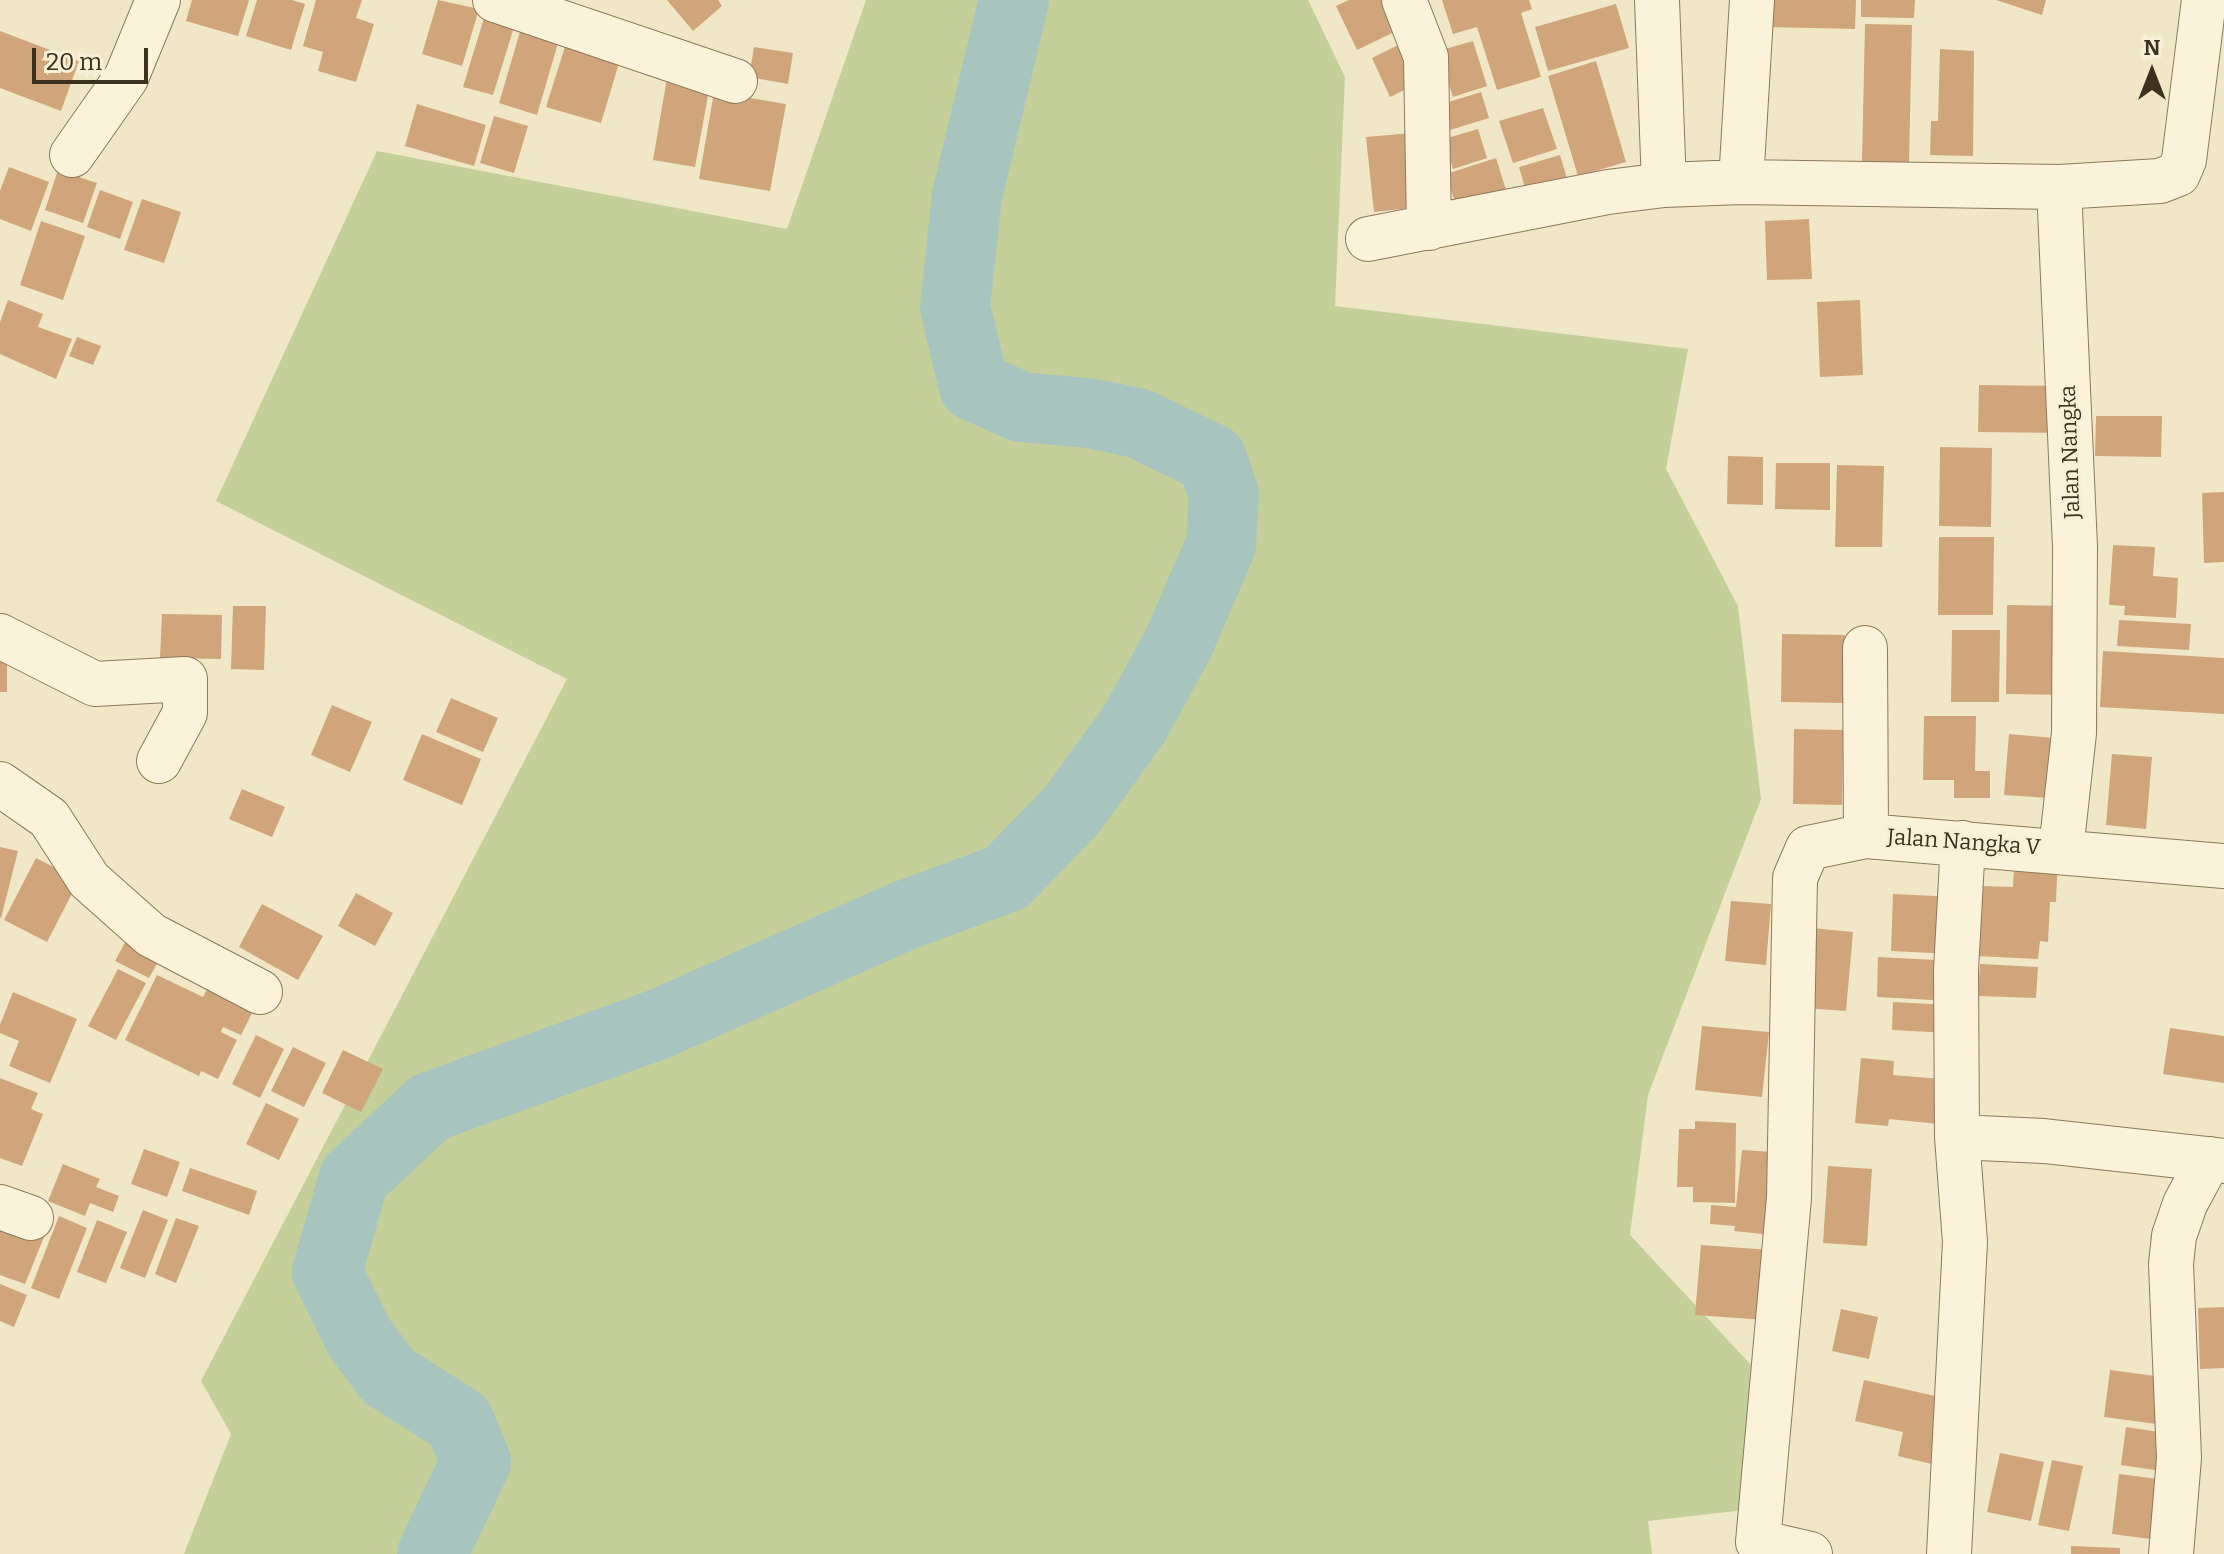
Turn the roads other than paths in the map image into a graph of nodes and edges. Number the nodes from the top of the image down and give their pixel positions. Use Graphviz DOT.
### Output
graph roads {
  1 [pos="158,0"];
  2 [pos="495,0"];
  3 [pos="1404,0"];
  4 [pos="1657,0"];
  5 [pos="1752,0"];
  6 [pos="2210,16"];
  7 [pos="735,81"];
  8 [pos="72,155"];
  9 [pos="1741,182"];
  10 [pos="1664,185"];
  11 [pos="2059,187"];
  12 [pos="1429,228"];
  13 [pos="1368,239"];
  14 [pos="0,636"];
  15 [pos="1865,648"];
  16 [pos="159,761"];
  17 [pos="0,784"];
  18 [pos="1866,836"];
  19 [pos="1963,843"];
  20 [pos="2061,850"];
  21 [pos="2224,866"];
  22 [pos="260,992"];
  23 [pos="1957,1137"];
  24 [pos="2217,1160"];
  25 [pos="1810,1554"];
  26 [pos="1949,1554"];
  27 [pos="2171,1554"];
  1 -- 8 [label="street"];
  2 -- 7 [label="street"];
  3 -- 12 [label="street"];
  4 -- 10 [label="street"];
  5 -- 9 [label="street"];
  6 -- 11 [label="street"];
  9 -- 10 [label="street"];
  9 -- 11 [label="street"];
  10 -- 12 [label="street"];
  11 -- 20 [label="street, Jalan Nangka"];
  12 -- 13 [label="street"];
  14 -- 16 [label="street"];
  15 -- 18 [label="street"];
  17 -- 22 [label="street"];
  18 -- 19 [label="street, Jalan Nangka V"];
  18 -- 25 [label="street, Jalan Nangka V"];
  19 -- 20 [label="street, Jalan Nangka V"];
  19 -- 23 [label="street"];
  20 -- 21 [label="street"];
  23 -- 24 [label="street"];
  23 -- 26 [label="street"];
  24 -- 27 [label="street"];
}
